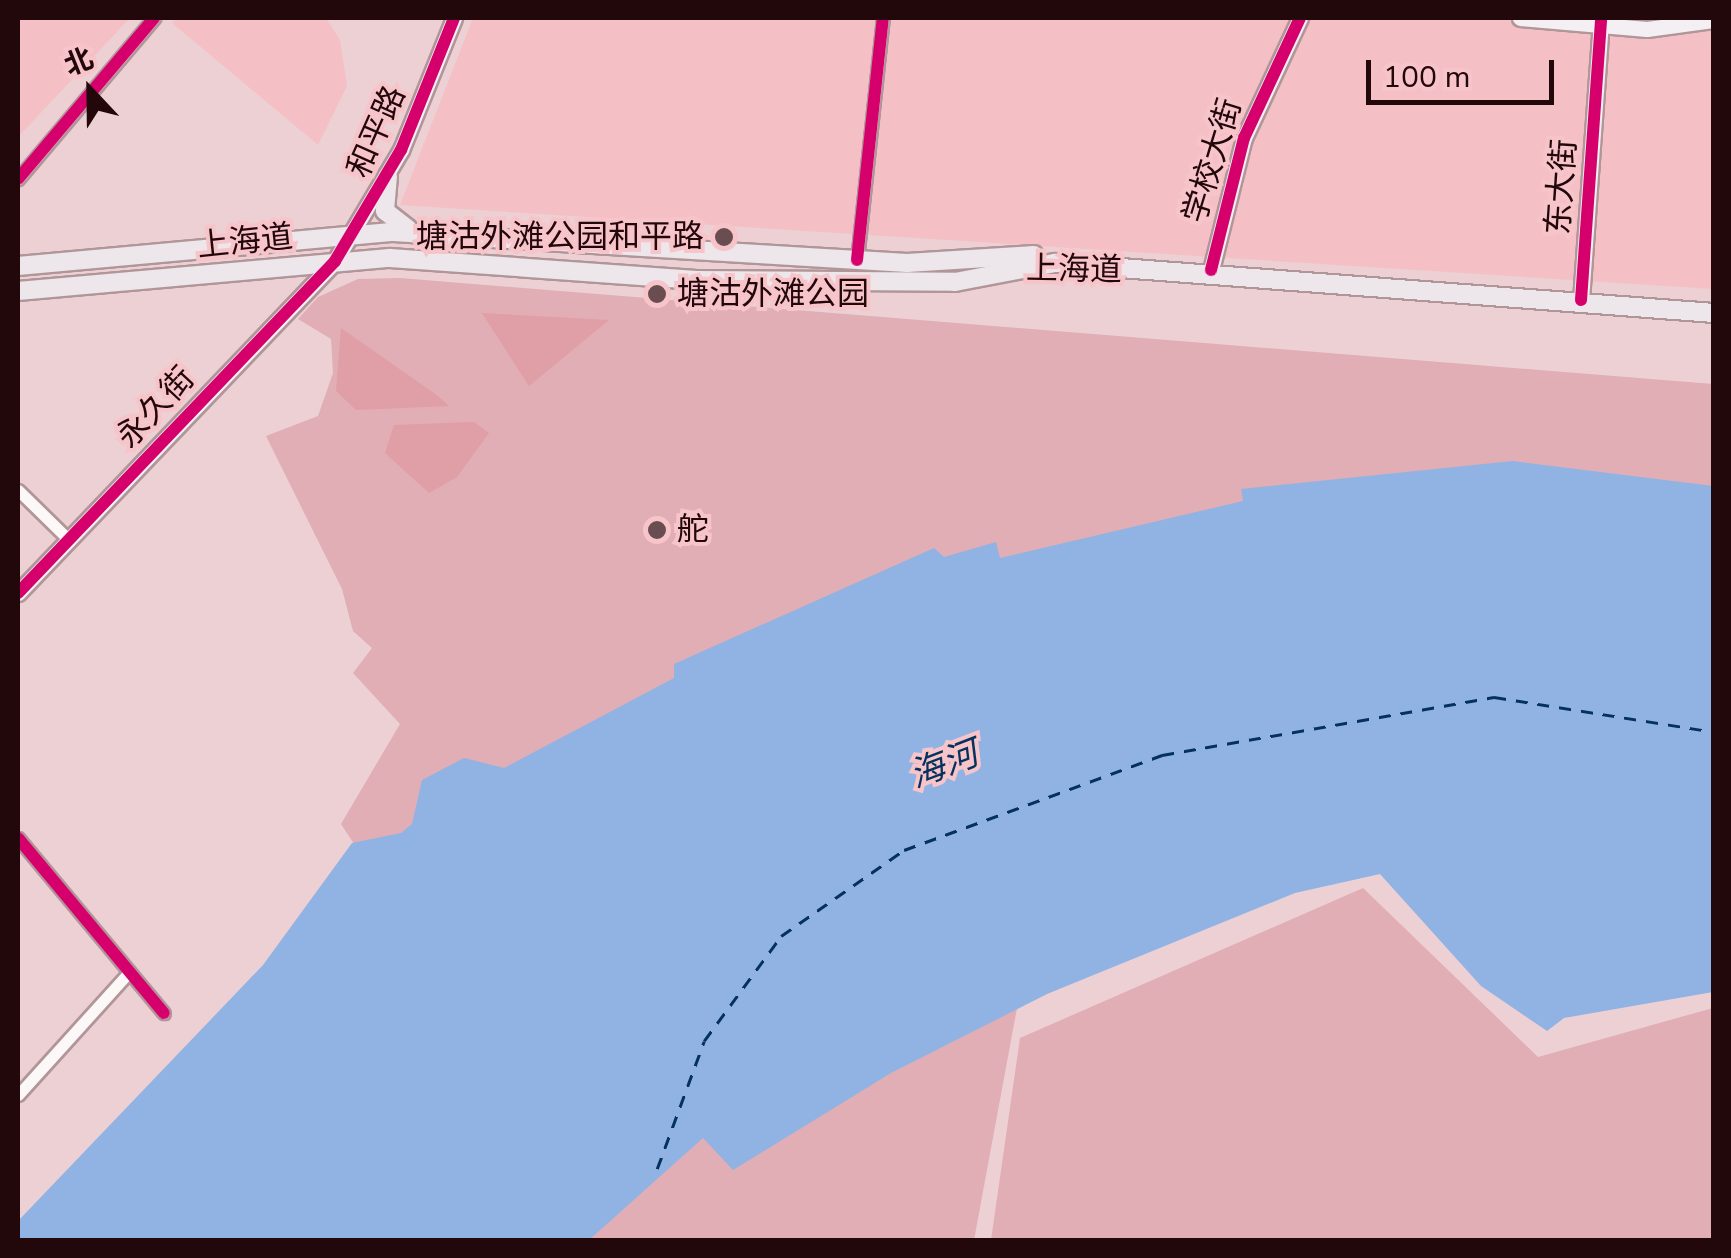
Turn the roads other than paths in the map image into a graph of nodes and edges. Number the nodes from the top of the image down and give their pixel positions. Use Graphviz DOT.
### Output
graph roads {
  1 [pos="154,18"];
  2 [pos="454,18"];
  3 [pos="884,18"];
  4 [pos="1300,18"];
  5 [pos="1520,18"];
  6 [pos="1714,20"];
  7 [pos="1600,22"];
  8 [pos="388,176"];
  9 [pos="18,178"];
  10 [pos="424,232"];
  11 [pos="354,234"];
  12 [pos="857,260"];
  13 [pos="335,261"];
  14 [pos="18,266"];
  15 [pos="1211,270"];
  16 [pos="18,292"];
  17 [pos="1581,300"];
  18 [pos="1714,304"];
  19 [pos="1714,312"];
  20 [pos="18,490"];
  21 [pos="68,539"];
  22 [pos="18,593"];
  23 [pos="18,838"];
  24 [pos="129,972"];
  25 [pos="164,1014"];
  26 [pos="18,1095"];
  1 -- 9 [label="street"];
  2 -- 8 [label="street, 和平路"];
  3 -- 12 [label="street"];
  4 -- 15 [label="street, 学校大街"];
  5 -- 7 [label="street"];
  6 -- 7 [label="street"];
  7 -- 17 [label="street, 东大街"];
  8 -- 10 [label="main road"];
  8 -- 11 [label="street, 和平路"];
  10 -- 11 [label="main road, 上海道"];
  10 -- 12 [label="main road, 上海道"];
  11 -- 13 [label="street, 和平路"];
  11 -- 14 [label="main road, 上海道"];
  12 -- 15 [label="main road, 上海道"];
  13 -- 16 [label="main road, 上海道"];
  13 -- 19 [label="main road, 上海道"];
  13 -- 21 [label="street, 永久街"];
  15 -- 17 [label="main road, 上海道"];
  17 -- 18 [label="main road, 上海道"];
  20 -- 21 [label="street"];
  21 -- 22 [label="street, 永久街"];
  23 -- 24 [label="street"];
  24 -- 25 [label="street"];
  24 -- 26 [label="street"];
}
